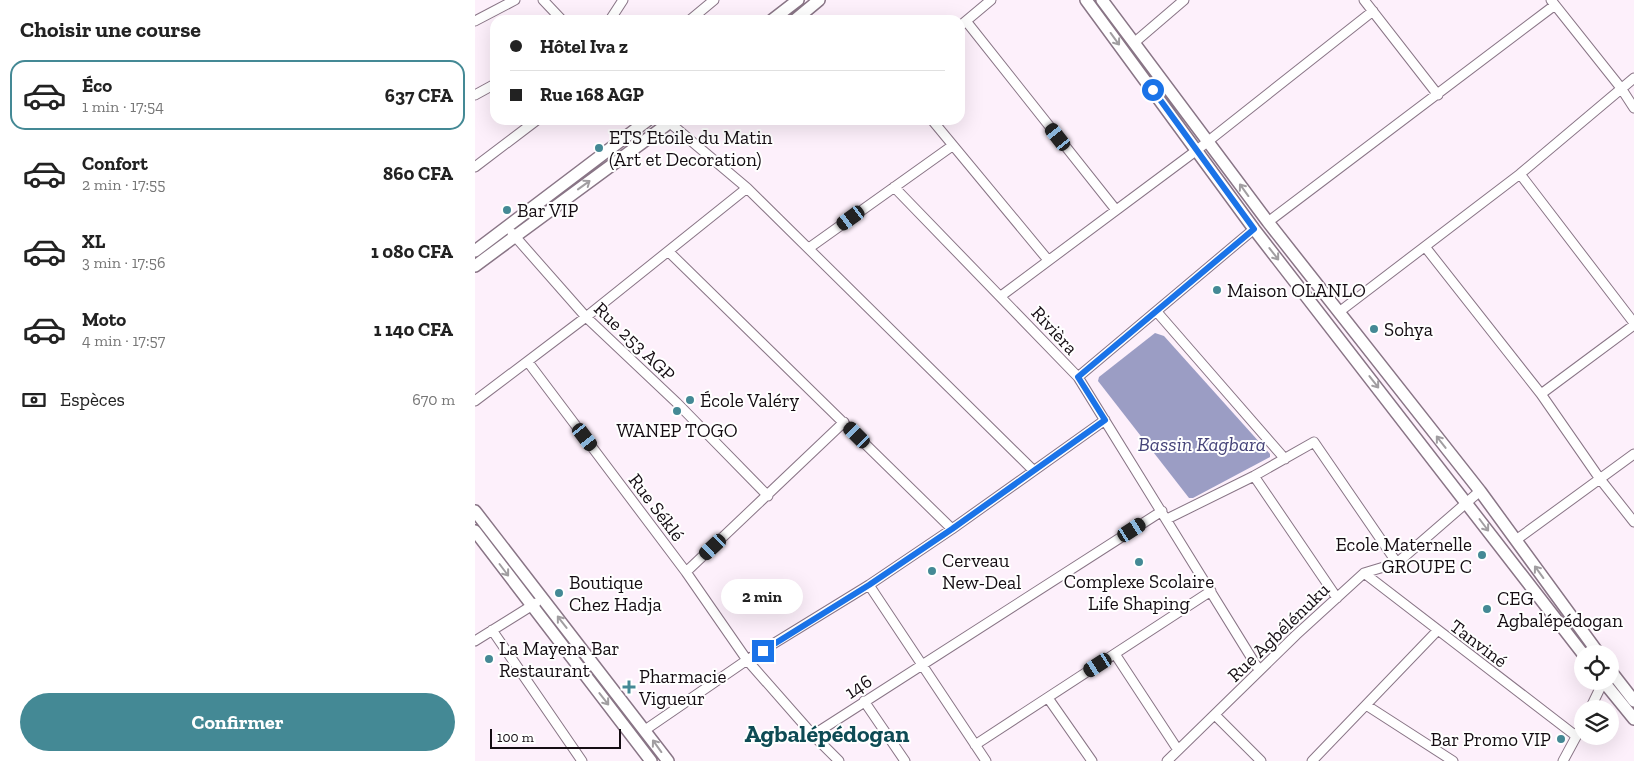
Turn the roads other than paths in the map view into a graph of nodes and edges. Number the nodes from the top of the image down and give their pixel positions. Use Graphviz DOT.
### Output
graph roads {
  1 [pos="515,0"];
  2 [pos="543,0"];
  3 [pos="623,0"];
  4 [pos="715,0"];
  5 [pos="798,0"];
  6 [pos="819,0"];
  7 [pos="991,0"];
  8 [pos="1086,0"];
  9 [pos="1102,0"];
  10 [pos="1184,0"];
  11 [pos="1364,0"];
  12 [pos="1553,3"];
  13 [pos="1373,11"];
  14 [pos="557,15"];
  15 [pos="613,15"];
  16 [pos="696,15"];
  17 [pos="778,15"];
  18 [pos="801,15"];
  19 [pos="475,21"];
  20 [pos="965,21"];
  21 [pos="965,25"];
  22 [pos="1135,42"];
  23 [pos="1634,78"];
  24 [pos="490,86"];
  25 [pos="1621,88"];
  26 [pos="476,91"];
  27 [pos="1438,95"];
  28 [pos="1634,108"];
  29 [pos="530,125"];
  30 [pos="641,125"];
  31 [pos="665,125"];
  32 [pos="675,125"];
  33 [pos="936,125"];
  34 [pos="1209,141"];
  35 [pos="952,146"];
  36 [pos="1197,150"];
  37 [pos="475,167"];
  38 [pos="1520,174"];
  39 [pos="894,187"];
  40 [pos="747,188"];
  41 [pos="1116,210"];
  42 [pos="1268,222"];
  43 [pos="506,226"];
  44 [pos="1254,229"];
  45 [pos="515,236"];
  46 [pos="809,248"];
  47 [pos="1426,248"];
  48 [pos="475,251"];
  49 [pos="669,252"];
  50 [pos="1048,260"];
  51 [pos="475,266"];
  52 [pos="1001,296"];
  53 [pos="1157,312"];
  54 [pos="1339,312"];
  55 [pos="587,317"];
  56 [pos="1634,324"];
  57 [pos="528,362"];
  58 [pos="1078,377"];
  59 [pos="1541,394"];
  60 [pos="475,401"];
  61 [pos="1105,420"];
  62 [pos="844,422"];
  63 [pos="1634,454"];
  64 [pos="1285,459"];
  65 [pos="1033,470"];
  66 [pos="1254,476"];
  67 [pos="1600,479"];
  68 [pos="1480,491"];
  69 [pos="768,496"];
  70 [pos="1467,503"];
  71 [pos="475,511"];
  72 [pos="1164,515"];
  73 [pos="1634,522"];
  74 [pos="952,529"];
  75 [pos="475,531"];
  76 [pos="1516,540"];
  77 [pos="1397,563"];
  78 [pos="686,572"];
  79 [pos="1364,574"];
  80 [pos="869,585"];
  81 [pos="1211,591"];
  82 [pos="544,598"];
  83 [pos="1337,598"];
  84 [pos="531,605"];
  85 [pos="492,630"];
  86 [pos="1437,631"];
  87 [pos="475,641"];
  88 [pos="1576,645"];
  89 [pos="1592,645"];
  90 [pos="1115,654"];
  91 [pos="747,660"];
  92 [pos="921,664"];
  93 [pos="1259,670"];
  94 [pos="1619,682"];
  95 [pos="1610,690"];
  96 [pos="1048,698"];
  97 [pos="865,701"];
  98 [pos="1634,702"];
  99 [pos="1366,705"];
  100 [pos="1215,716"];
  101 [pos="1634,719"];
  102 [pos="645,730"];
  103 [pos="1574,734"];
  104 [pos="813,735"];
  105 [pos="1574,740"];
  106 [pos="975,746"];
  107 [pos="1178,750"];
  108 [pos="582,761"];
  109 [pos="651,761"];
  110 [pos="668,761"];
  111 [pos="839,761"];
  112 [pos="905,761"];
  113 [pos="986,761"];
  114 [pos="1092,761"];
  115 [pos="1167,761"];
  116 [pos="1261,761"];
  117 [pos="1312,761"];
  118 [pos="1453,761"];
  119 [pos="1563,761"];
  1 -- 19 [label="street"];
  2 -- 14 [label="street"];
  3 -- 15 [label="street"];
  4 -- 16 [label="street"];
  5 -- 17 [label="street"];
  6 -- 18 [label="street"];
  7 -- 20 [label="street"];
  8 -- 36 [label="street, one-way"];
  9 -- 22 [label="street"];
  10 -- 22 [label="street"];
  11 -- 13 [label="street"];
  12 -- 25 [label="street"];
  12 -- 27 [label="street"];
  13 -- 27 [label="street"];
  13 -- 34 [label="street"];
  21 -- 41 [label="street"];
  22 -- 34 [label="street"];
  23 -- 25 [label="street"];
  24 -- 26 [label="street"];
  25 -- 28 [label="street"];
  25 -- 38 [label="street"];
  27 -- 42 [label="street"];
  29 -- 37 [label="street"];
  30 -- 43 [label="street"];
  45 -- 31 [label="street, one-way"];
  32 -- 40 [label="street"];
  33 -- 35 [label="street"];
  34 -- 36 [label="street"];
  42 -- 34 [label="street, one-way"];
  35 -- 39 [label="street"];
  35 -- 50 [label="street"];
  36 -- 41 [label="street"];
  36 -- 44 [label="street"];
  38 -- 47 [label="street"];
  38 -- 56 [label="street"];
  39 -- 46 [label="street"];
  39 -- 52 [label="street, Rivièra"];
  40 -- 46 [label="street"];
  40 -- 49 [label="street"];
  41 -- 50 [label="street"];
  42 -- 54 [label="street"];
  43 -- 45 [label="street, Rue 253 AGP"];
  43 -- 48 [label="street"];
  44 -- 53 [label="street"];
  44 -- 70 [label="street, one-way"];
  45 -- 51 [label="street"];
  45 -- 55 [label="street, Rue 253 AGP"];
  46 -- 65 [label="street"];
  47 -- 54 [label="street"];
  47 -- 59 [label="street"];
  49 -- 55 [label="street"];
  49 -- 62 [label="street"];
  50 -- 52 [label="street"];
  52 -- 58 [label="street, Rivièra"];
  53 -- 58 [label="street"];
  53 -- 64 [label="street"];
  68 -- 54 [label="street, one-way"];
  55 -- 57 [label="street"];
  55 -- 69 [label="street, Rue 253 AGP"];
  56 -- 59 [label="street"];
  57 -- 60 [label="street"];
  57 -- 78 [label="street, Rue Séklé"];
  58 -- 61 [label="street, Rivièra"];
  59 -- 67 [label="street"];
  61 -- 65 [label="street"];
  61 -- 72 [label="street, Rivièra"];
  62 -- 69 [label="street"];
  62 -- 74 [label="street"];
  63 -- 67 [label="street"];
  64 -- 66 [label="street, 146"];
  64 -- 77 [label="street, 146"];
  65 -- 74 [label="street"];
  66 -- 72 [label="street, 146"];
  66 -- 83 [label="street"];
  67 -- 73 [label="street"];
  67 -- 76 [label="street"];
  68 -- 70 [label="street, Rue Agbélénuku"];
  68 -- 76 [label="street"];
  69 -- 78 [label="street"];
  70 -- 77 [label="street, Rue Agbélénuku"];
  70 -- 88 [label="street, one-way"];
  71 -- 82 [label="street"];
  72 -- 81 [label="street, Rivièra"];
  72 -- 92 [label="street, 146"];
  74 -- 80 [label="street"];
  75 -- 84 [label="street, one-way"];
  89 -- 76 [label="street, one-way"];
  77 -- 79 [label="street, Rue Agbélénuku"];
  78 -- 91 [label="street, Rue Séklé"];
  79 -- 83 [label="street, Rue Agbélénuku"];
  79 -- 86 [label="street, Tanviné"];
  80 -- 91 [label="street"];
  80 -- 92 [label="street"];
  81 -- 90 [label="street"];
  81 -- 93 [label="street, Rivièra"];
  82 -- 84 [label="street"];
  102 -- 82 [label="street, one-way"];
  83 -- 93 [label="street, Rue Agbélénuku"];
  84 -- 85 [label="street"];
  84 -- 109 [label="street, one-way"];
  85 -- 87 [label="street"];
  85 -- 108 [label="street"];
  86 -- 99 [label="street"];
  86 -- 103 [label="street, Tanviné"];
  90 -- 96 [label="street"];
  90 -- 107 [label="street"];
  91 -- 102 [label="street"];
  91 -- 104 [label="street, Rue Séklé"];
  92 -- 97 [label="street, 146"];
  92 -- 106 [label="street"];
  93 -- 100 [label="street, Rue Agbélénuku"];
  94 -- 98 [label="street"];
  95 -- 101 [label="street"];
  96 -- 106 [label="street"];
  96 -- 114 [label="street"];
  97 -- 104 [label="street, 146"];
  97 -- 112 [label="street"];
  99 -- 117 [label="street"];
  99 -- 118 [label="street"];
  100 -- 107 [label="street, Rue Agbélénuku"];
  100 -- 116 [label="street"];
  110 -- 102 [label="street, one-way"];
  104 -- 111 [label="street, Rue Séklé"];
  105 -- 119 [label="street"];
  106 -- 113 [label="street"];
  107 -- 115 [label="street, Rue Agbélénuku"];
}
